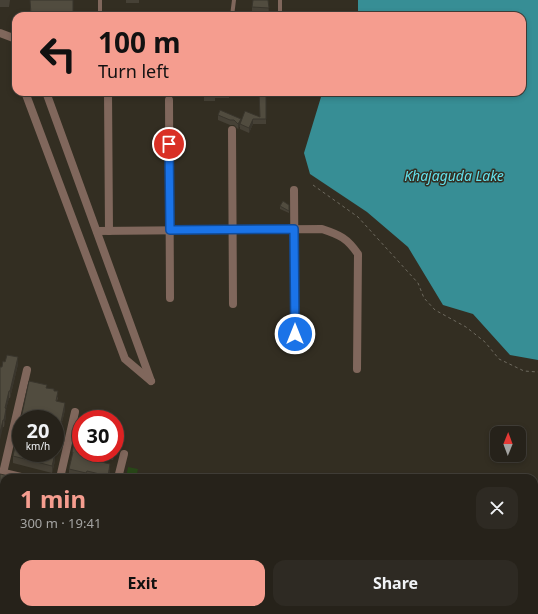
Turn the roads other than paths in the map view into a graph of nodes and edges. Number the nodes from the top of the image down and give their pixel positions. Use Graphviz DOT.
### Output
graph roads {
  1 [pos="100,0"];
  2 [pos="234,0"];
  3 [pos="280,0"];
  4 [pos="100,12"];
  5 [pos="232,12"];
  6 [pos="280,12"];
  7 [pos="0,33"];
  8 [pos="12,38"];
  9 [pos="26,96"];
  10 [pos="47,96"];
  11 [pos="108,96"];
  12 [pos="169,100"];
  13 [pos="232,130"];
  14 [pos="294,190"];
  15 [pos="294,229"];
  16 [pos="170,230"];
  17 [pos="233,230"];
  18 [pos="97,231"];
  19 [pos="109,231"];
  20 [pos="170,298"];
  21 [pos="233,304"];
  22 [pos="295,334"];
  23 [pos="357,369"];
  24 [pos="27,370"];
  25 [pos="72,425"];
  26 [pos="122,462"];
  27 [pos="1,472"];
  28 [pos="61,474"];
  29 [pos="119,474"];
  1 -- 4 [label="lane"];
  2 -- 5 [label="lane"];
  3 -- 6 [label="lane"];
  7 -- 8 [label="street"];
  9 -- 18 [label="street"];
  10 -- 18 [label="street"];
  11 -- 19 [label="street"];
  12 -- 16 [label="street"];
  13 -- 17 [label="street"];
  14 -- 15 [label="street"];
  15 -- 17 [label="street"];
  15 -- 22 [label="street"];
  15 -- 23 [label="street"];
  16 -- 17 [label="street"];
  16 -- 19 [label="street"];
  16 -- 20 [label="street"];
  17 -- 21 [label="street"];
  18 -- 19 [label="street"];
  24 -- 27 [label="street"];
  25 -- 28 [label="street"];
  26 -- 29 [label="street"];
}
